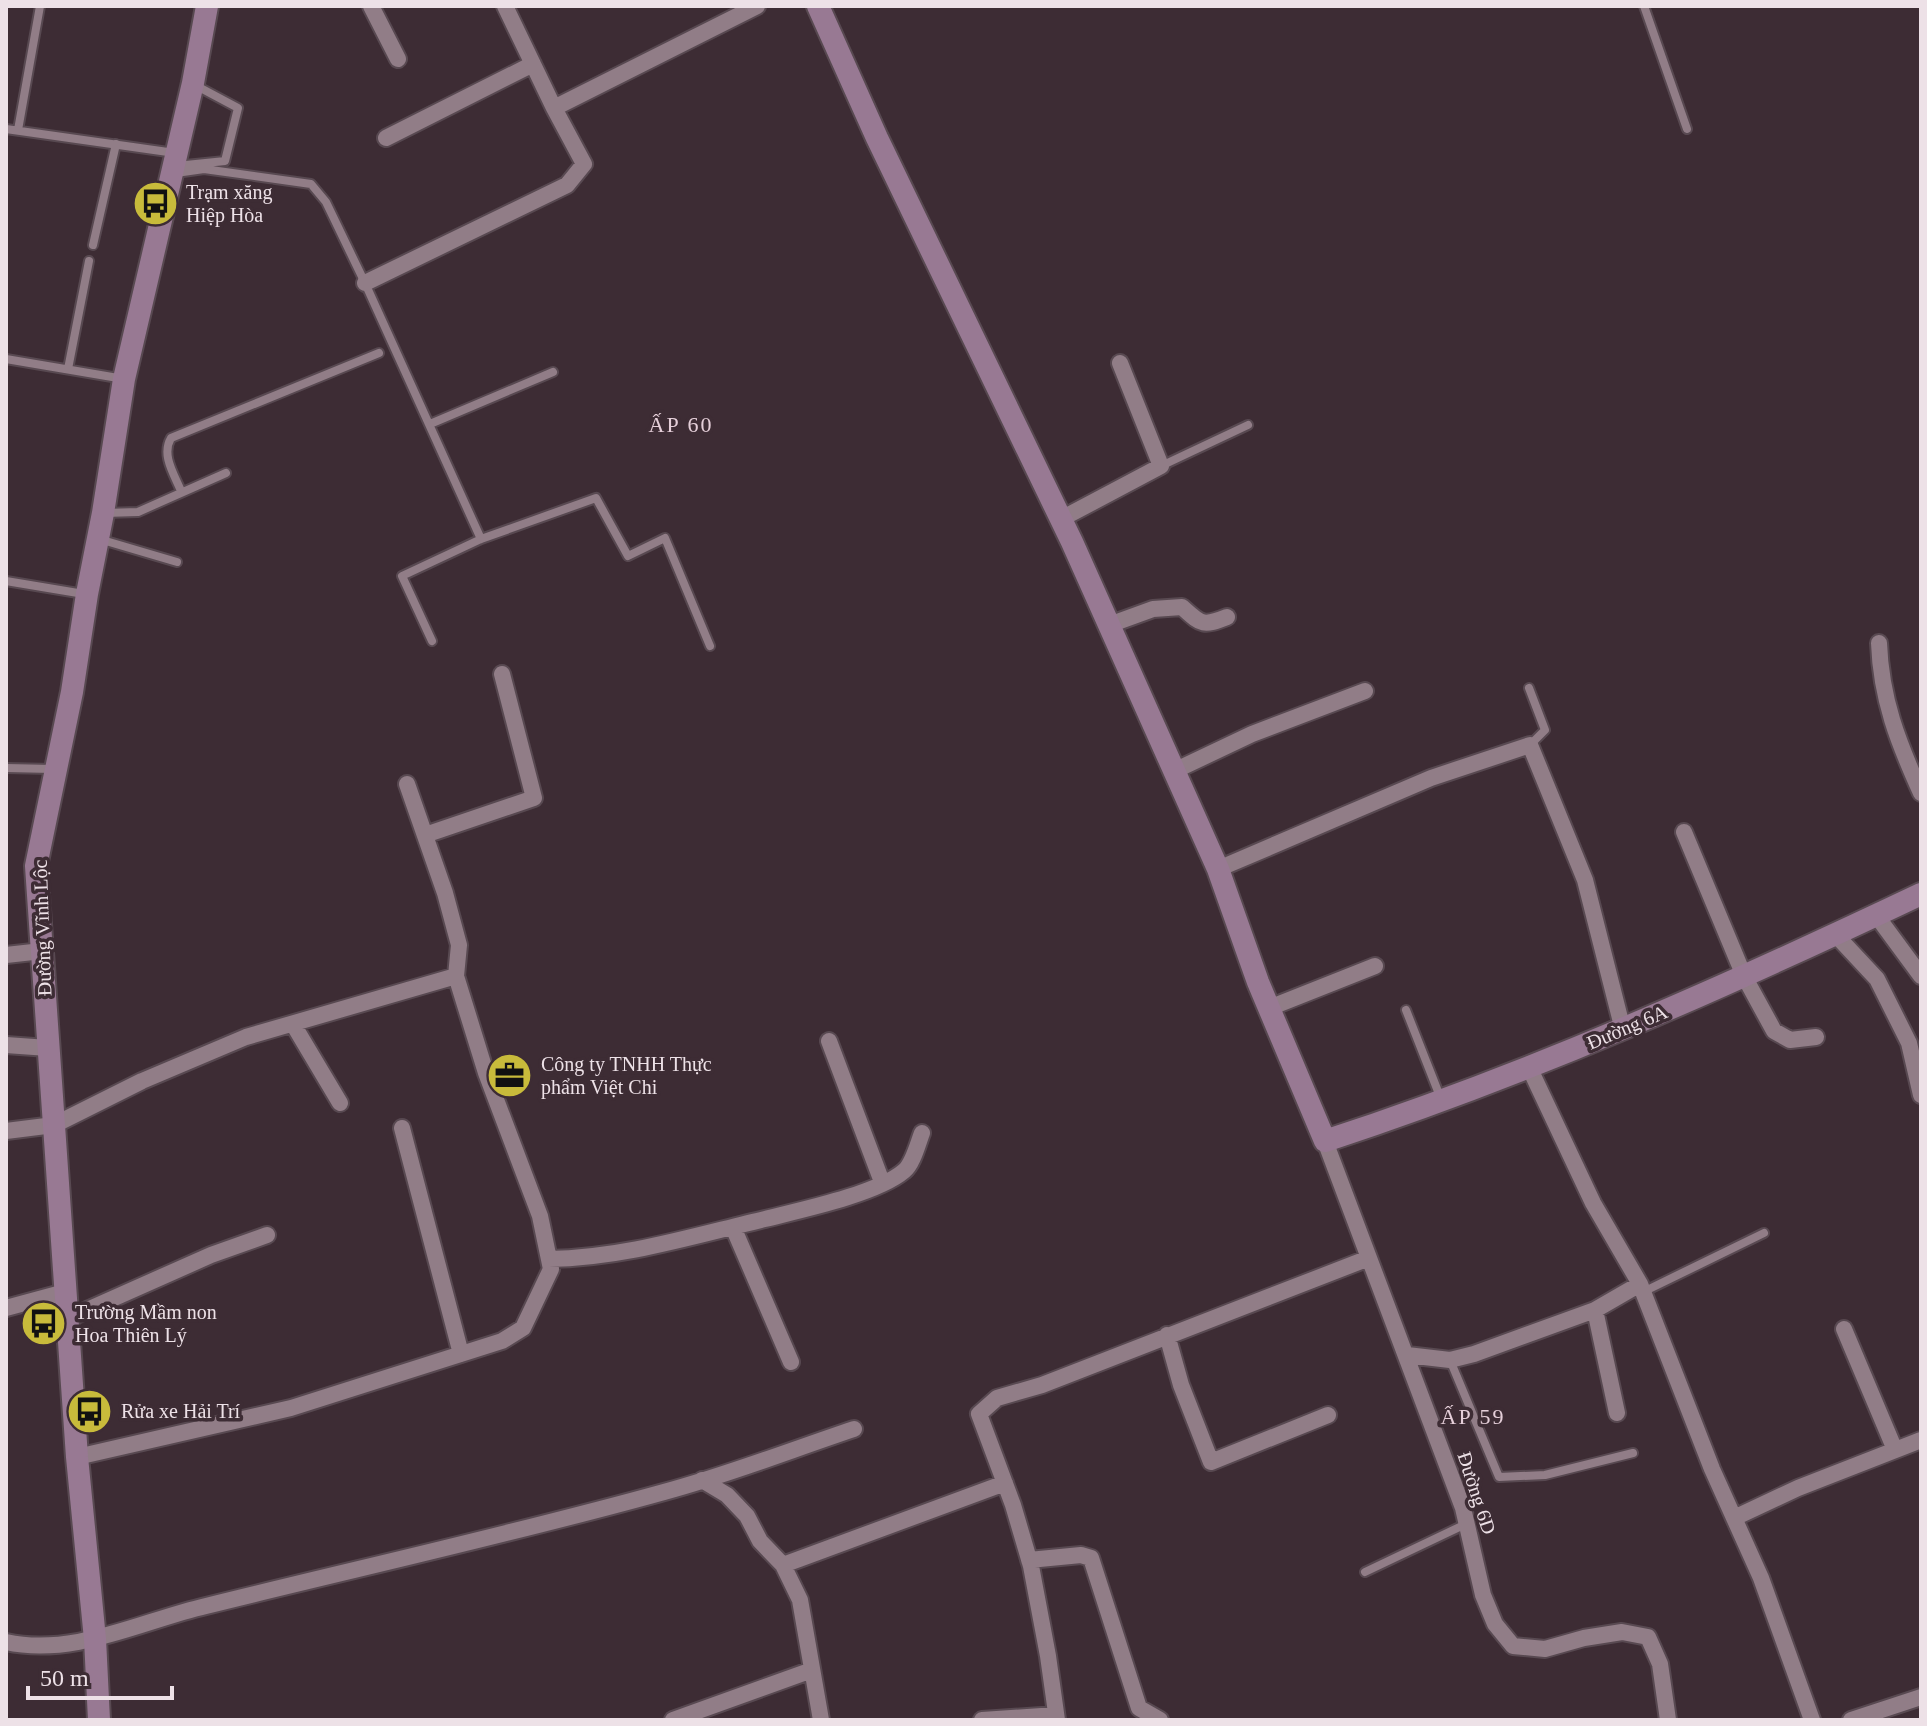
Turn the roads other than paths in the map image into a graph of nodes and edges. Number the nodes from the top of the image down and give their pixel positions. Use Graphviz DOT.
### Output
graph roads {
  1 [pos="40,6"];
  2 [pos="207,6"];
  3 [pos="371,6"];
  4 [pos="505,6"];
  5 [pos="757,6"];
  6 [pos="818,6"];
  7 [pos="1644,6"];
  8 [pos="398,59"];
  9 [pos="533,64"];
  10 [pos="193,83"];
  11 [pos="554,108"];
  12 [pos="6,129"];
  13 [pos="1687,129"];
  14 [pos="18,130"];
  15 [pos="386,138"];
  16 [pos="116,144"];
  17 [pos="174,164"];
  18 [pos="93,245"];
  19 [pos="89,261"];
  20 [pos="365,283"];
  21 [pos="379,353"];
  22 [pos="6,359"];
  23 [pos="1120,363"];
  24 [pos="68,369"];
  25 [pos="553,372"];
  26 [pos="124,379"];
  27 [pos="430,424"];
  28 [pos="1248,425"];
  29 [pos="1161,466"];
  30 [pos="226,473"];
  31 [pos="181,491"];
  32 [pos="103,513"];
  33 [pos="1061,519"];
  34 [pos="98,539"];
  35 [pos="481,539"];
  36 [pos="177,562"];
  37 [pos="6,581"];
  38 [pos="87,594"];
  39 [pos="1227,617"];
  40 [pos="1109,625"];
  41 [pos="432,641"];
  42 [pos="1879,643"];
  43 [pos="710,646"];
  44 [pos="502,674"];
  45 [pos="1529,688"];
  46 [pos="1365,691"];
  47 [pos="1530,745"];
  48 [pos="6,768"];
  49 [pos="57,769"];
  50 [pos="1174,771"];
  51 [pos="407,784"];
  52 [pos="1921,793"];
  53 [pos="1684,832"];
  54 [pos="425,835"];
  55 [pos="1218,869"];
  56 [pos="1921,894"];
  57 [pos="1876,915"];
  58 [pos="1835,934"];
  59 [pos="42,951"];
  60 [pos="6,955"];
  61 [pos="1375,966"];
  62 [pos="456,976"];
  63 [pos="1744,976"];
  64 [pos="1921,976"];
  65 [pos="1269,1008"];
  66 [pos="1406,1010"];
  67 [pos="293,1024"];
  68 [pos="1623,1030"];
  69 [pos="1816,1037"];
  70 [pos="829,1041"];
  71 [pos="6,1045"];
  72 [pos="48,1048"];
  73 [pos="1529,1067"];
  74 [pos="1921,1095"];
  75 [pos="1441,1100"];
  76 [pos="340,1103"];
  77 [pos="54,1125"];
  78 [pos="402,1128"];
  79 [pos="6,1131"];
  80 [pos="922,1133"];
  81 [pos="1325,1141"];
  82 [pos="882,1182"];
  83 [pos="733,1227"];
  84 [pos="1764,1233"];
  85 [pos="267,1235"];
  86 [pos="1369,1258"];
  87 [pos="549,1259"];
  88 [pos="1642,1288"];
  89 [pos="65,1292"];
  90 [pos="6,1308"];
  91 [pos="1595,1310"];
  92 [pos="67,1319"];
  93 [pos="1844,1329"];
  94 [pos="1167,1335"];
  95 [pos="461,1354"];
  96 [pos="1407,1355"];
  97 [pos="1450,1360"];
  98 [pos="791,1362"];
  99 [pos="1617,1413"];
  100 [pos="1328,1415"];
  101 [pos="854,1429"];
  102 [pos="1921,1440"];
  103 [pos="1895,1450"];
  104 [pos="1633,1453"];
  105 [pos="77,1457"];
  106 [pos="702,1480"];
  107 [pos="1005,1483"];
  108 [pos="1734,1518"];
  109 [pos="1467,1523"];
  110 [pos="1029,1560"];
  111 [pos="783,1565"];
  112 [pos="1365,1572"];
  113 [pos="95,1639"];
  114 [pos="6,1642"];
  115 [pos="812,1670"];
  116 [pos="1921,1697"];
  117 [pos="1056,1718"];
  118 [pos="99,1720"];
  119 [pos="673,1720"];
  120 [pos="821,1720"];
  121 [pos="982,1720"];
  122 [pos="1160,1720"];
  123 [pos="1668,1720"];
  124 [pos="1812,1720"];
  125 [pos="1851,1720"];
  1 -- 14 [label="lane"];
  2 -- 10 [label="street, Đường Vĩnh Lộc"];
  3 -- 8 [label="street"];
  4 -- 9 [label="street"];
  5 -- 11 [label="street"];
  6 -- 33 [label="street"];
  7 -- 13 [label="lane"];
  9 -- 11 [label="street"];
  9 -- 15 [label="street"];
  10 -- 17 [label="street, Đường Vĩnh Lộc"];
  10 -- 17 [label="lane"];
  11 -- 20 [label="street"];
  12 -- 14 [label="lane"];
  14 -- 16 [label="lane"];
  16 -- 17 [label="lane"];
  16 -- 18 [label="lane"];
  17 -- 20 [label="lane"];
  17 -- 26 [label="street, Đường Vĩnh Lộc"];
  19 -- 24 [label="lane"];
  20 -- 27 [label="lane"];
  21 -- 31 [label="lane"];
  22 -- 24 [label="lane"];
  23 -- 29 [label="street"];
  24 -- 26 [label="lane"];
  25 -- 27 [label="lane"];
  26 -- 32 [label="street, Đường Vĩnh Lộc"];
  27 -- 35 [label="lane"];
  28 -- 29 [label="lane"];
  29 -- 33 [label="street"];
  30 -- 31 [label="lane"];
  31 -- 32 [label="lane"];
  32 -- 34 [label="street, Đường Vĩnh Lộc"];
  33 -- 40 [label="street"];
  34 -- 36 [label="lane"];
  34 -- 38 [label="street, Đường Vĩnh Lộc"];
  35 -- 41 [label="lane"];
  35 -- 43 [label="lane"];
  37 -- 38 [label="lane"];
  38 -- 49 [label="street, Đường Vĩnh Lộc"];
  39 -- 40 [label="street"];
  40 -- 50 [label="street"];
  42 -- 52 [label="street"];
  44 -- 54 [label="street"];
  45 -- 47 [label="lane"];
  46 -- 50 [label="street"];
  47 -- 55 [label="street"];
  47 -- 68 [label="street"];
  48 -- 49 [label="lane"];
  49 -- 59 [label="street, Đường Vĩnh Lộc"];
  50 -- 55 [label="street"];
  51 -- 54 [label="street"];
  53 -- 63 [label="street"];
  54 -- 62 [label="street"];
  55 -- 65 [label="street"];
  56 -- 57 [label="street, Đường 6A"];
  57 -- 58 [label="street, Đường 6A"];
  57 -- 64 [label="street"];
  58 -- 63 [label="street, Đường 6A"];
  58 -- 74 [label="street"];
  59 -- 60 [label="street"];
  59 -- 72 [label="street, Đường Vĩnh Lộc"];
  61 -- 65 [label="street"];
  62 -- 67 [label="street"];
  62 -- 87 [label="street"];
  63 -- 68 [label="street, Đường 6A"];
  63 -- 69 [label="street"];
  65 -- 81 [label="street"];
  66 -- 75 [label="lane"];
  67 -- 76 [label="street"];
  67 -- 77 [label="street"];
  68 -- 73 [label="street, Đường 6A"];
  70 -- 82 [label="street"];
  71 -- 72 [label="street"];
  72 -- 77 [label="street, Đường Vĩnh Lộc"];
  73 -- 75 [label="street, Đường 6A"];
  73 -- 88 [label="street"];
  75 -- 81 [label="street, Đường 6A"];
  77 -- 79 [label="street"];
  77 -- 89 [label="street, Đường Vĩnh Lộc"];
  78 -- 95 [label="street"];
  80 -- 82 [label="street"];
  81 -- 86 [label="street, Đường 6D"];
  82 -- 83 [label="street"];
  83 -- 87 [label="street"];
  83 -- 98 [label="street"];
  84 -- 88 [label="lane"];
  85 -- 92 [label="street"];
  86 -- 94 [label="street"];
  86 -- 96 [label="street, Đường 6D"];
  87 -- 95 [label="street"];
  88 -- 91 [label="street"];
  88 -- 108 [label="street"];
  89 -- 90 [label="street"];
  89 -- 92 [label="street, Đường Vĩnh Lộc"];
  91 -- 97 [label="street"];
  91 -- 99 [label="street"];
  92 -- 105 [label="street, Đường Vĩnh Lộc"];
  93 -- 103 [label="street"];
  94 -- 100 [label="street"];
  94 -- 107 [label="street"];
  95 -- 105 [label="street"];
  96 -- 97 [label="street"];
  96 -- 109 [label="street, Đường 6D"];
  97 -- 104 [label="lane"];
  101 -- 106 [label="street"];
  102 -- 103 [label="street"];
  103 -- 108 [label="street"];
  105 -- 113 [label="street, Đường Vĩnh Lộc"];
  106 -- 111 [label="street"];
  106 -- 113 [label="street"];
  107 -- 110 [label="street"];
  107 -- 111 [label="street"];
  108 -- 124 [label="street"];
  109 -- 112 [label="lane"];
  109 -- 123 [label="street, Đường 6D"];
  110 -- 117 [label="street"];
  110 -- 122 [label="street"];
  111 -- 115 [label="street"];
  113 -- 114 [label="street"];
  113 -- 118 [label="street, Đường Vĩnh Lộc"];
  115 -- 119 [label="street"];
  115 -- 120 [label="street"];
  116 -- 125 [label="street"];
  117 -- 121 [label="street"];
}
